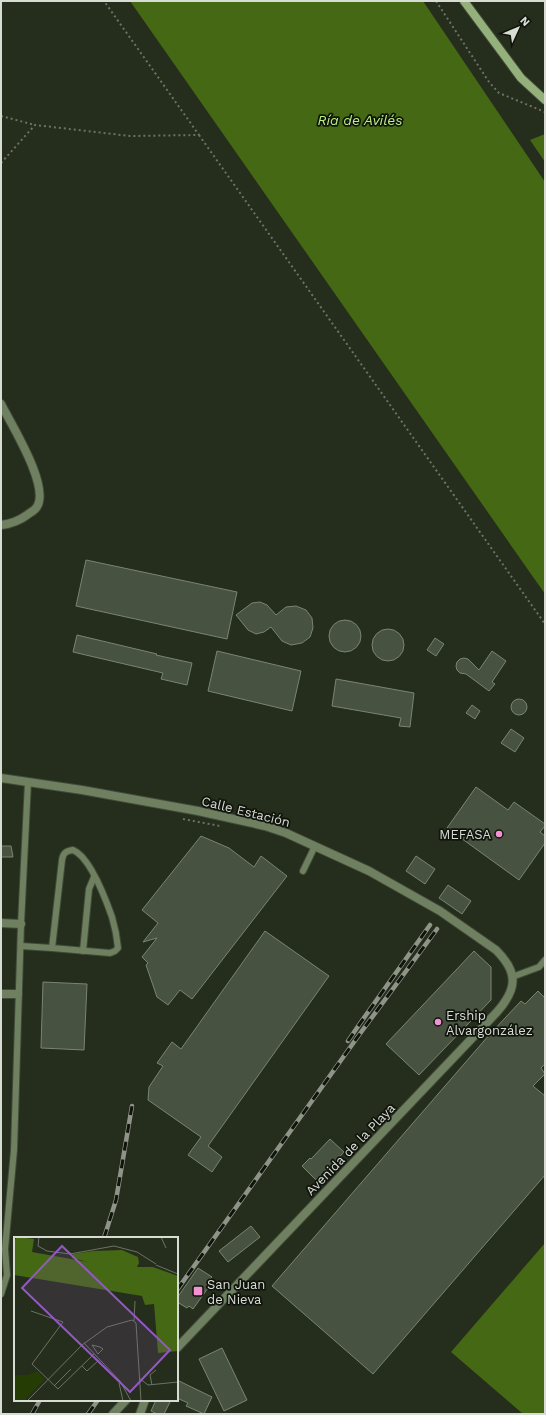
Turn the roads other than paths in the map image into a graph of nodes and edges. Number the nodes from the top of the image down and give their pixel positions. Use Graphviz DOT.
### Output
graph roads {
  1 [pos="464,1"];
  2 [pos="545,100"];
  3 [pos="1,404"];
  4 [pos="1,525"];
  5 [pos="1,778"];
  6 [pos="28,782"];
  7 [pos="315,846"];
  8 [pos="303,871"];
  9 [pos="94,877"];
  10 [pos="1,923"];
  11 [pos="21,924"];
  12 [pos="21,946"];
  13 [pos="52,948"];
  14 [pos="83,951"];
  15 [pos="545,960"];
  16 [pos="512,977"];
  17 [pos="1,994"];
  18 [pos="18,994"];
  19 [pos="5,1249"];
  20 [pos="1,1259"];
  21 [pos="1,1294"];
  22 [pos="178,1347"];
  23 [pos="125,1401"];
  24 [pos="145,1401"];
  25 [pos="113,1414"];
  26 [pos="140,1414"];
  1 -- 2 [label="street"];
  3 -- 4 [label="street"];
  5 -- 6 [label="street, Calle Estación"];
  6 -- 7 [label="street, Calle Estación"];
  6 -- 11 [label="lane"];
  7 -- 8 [label="lane"];
  7 -- 16 [label="street, Calle Estación"];
  9 -- 13 [label="lane"];
  9 -- 14 [label="lane"];
  9 -- 14 [label="lane"];
  10 -- 11 [label="street"];
  11 -- 12 [label="lane"];
  12 -- 13 [label="lane"];
  12 -- 18 [label="lane"];
  13 -- 14 [label="lane"];
  15 -- 16 [label="lane"];
  16 -- 22 [label="street, Avenida de la Playa"];
  17 -- 18 [label="street"];
  18 -- 19 [label="lane"];
  19 -- 20 [label="lane"];
  19 -- 21 [label="lane"];
  23 -- 25 [label="street"];
  24 -- 26 [label="street"];
}
